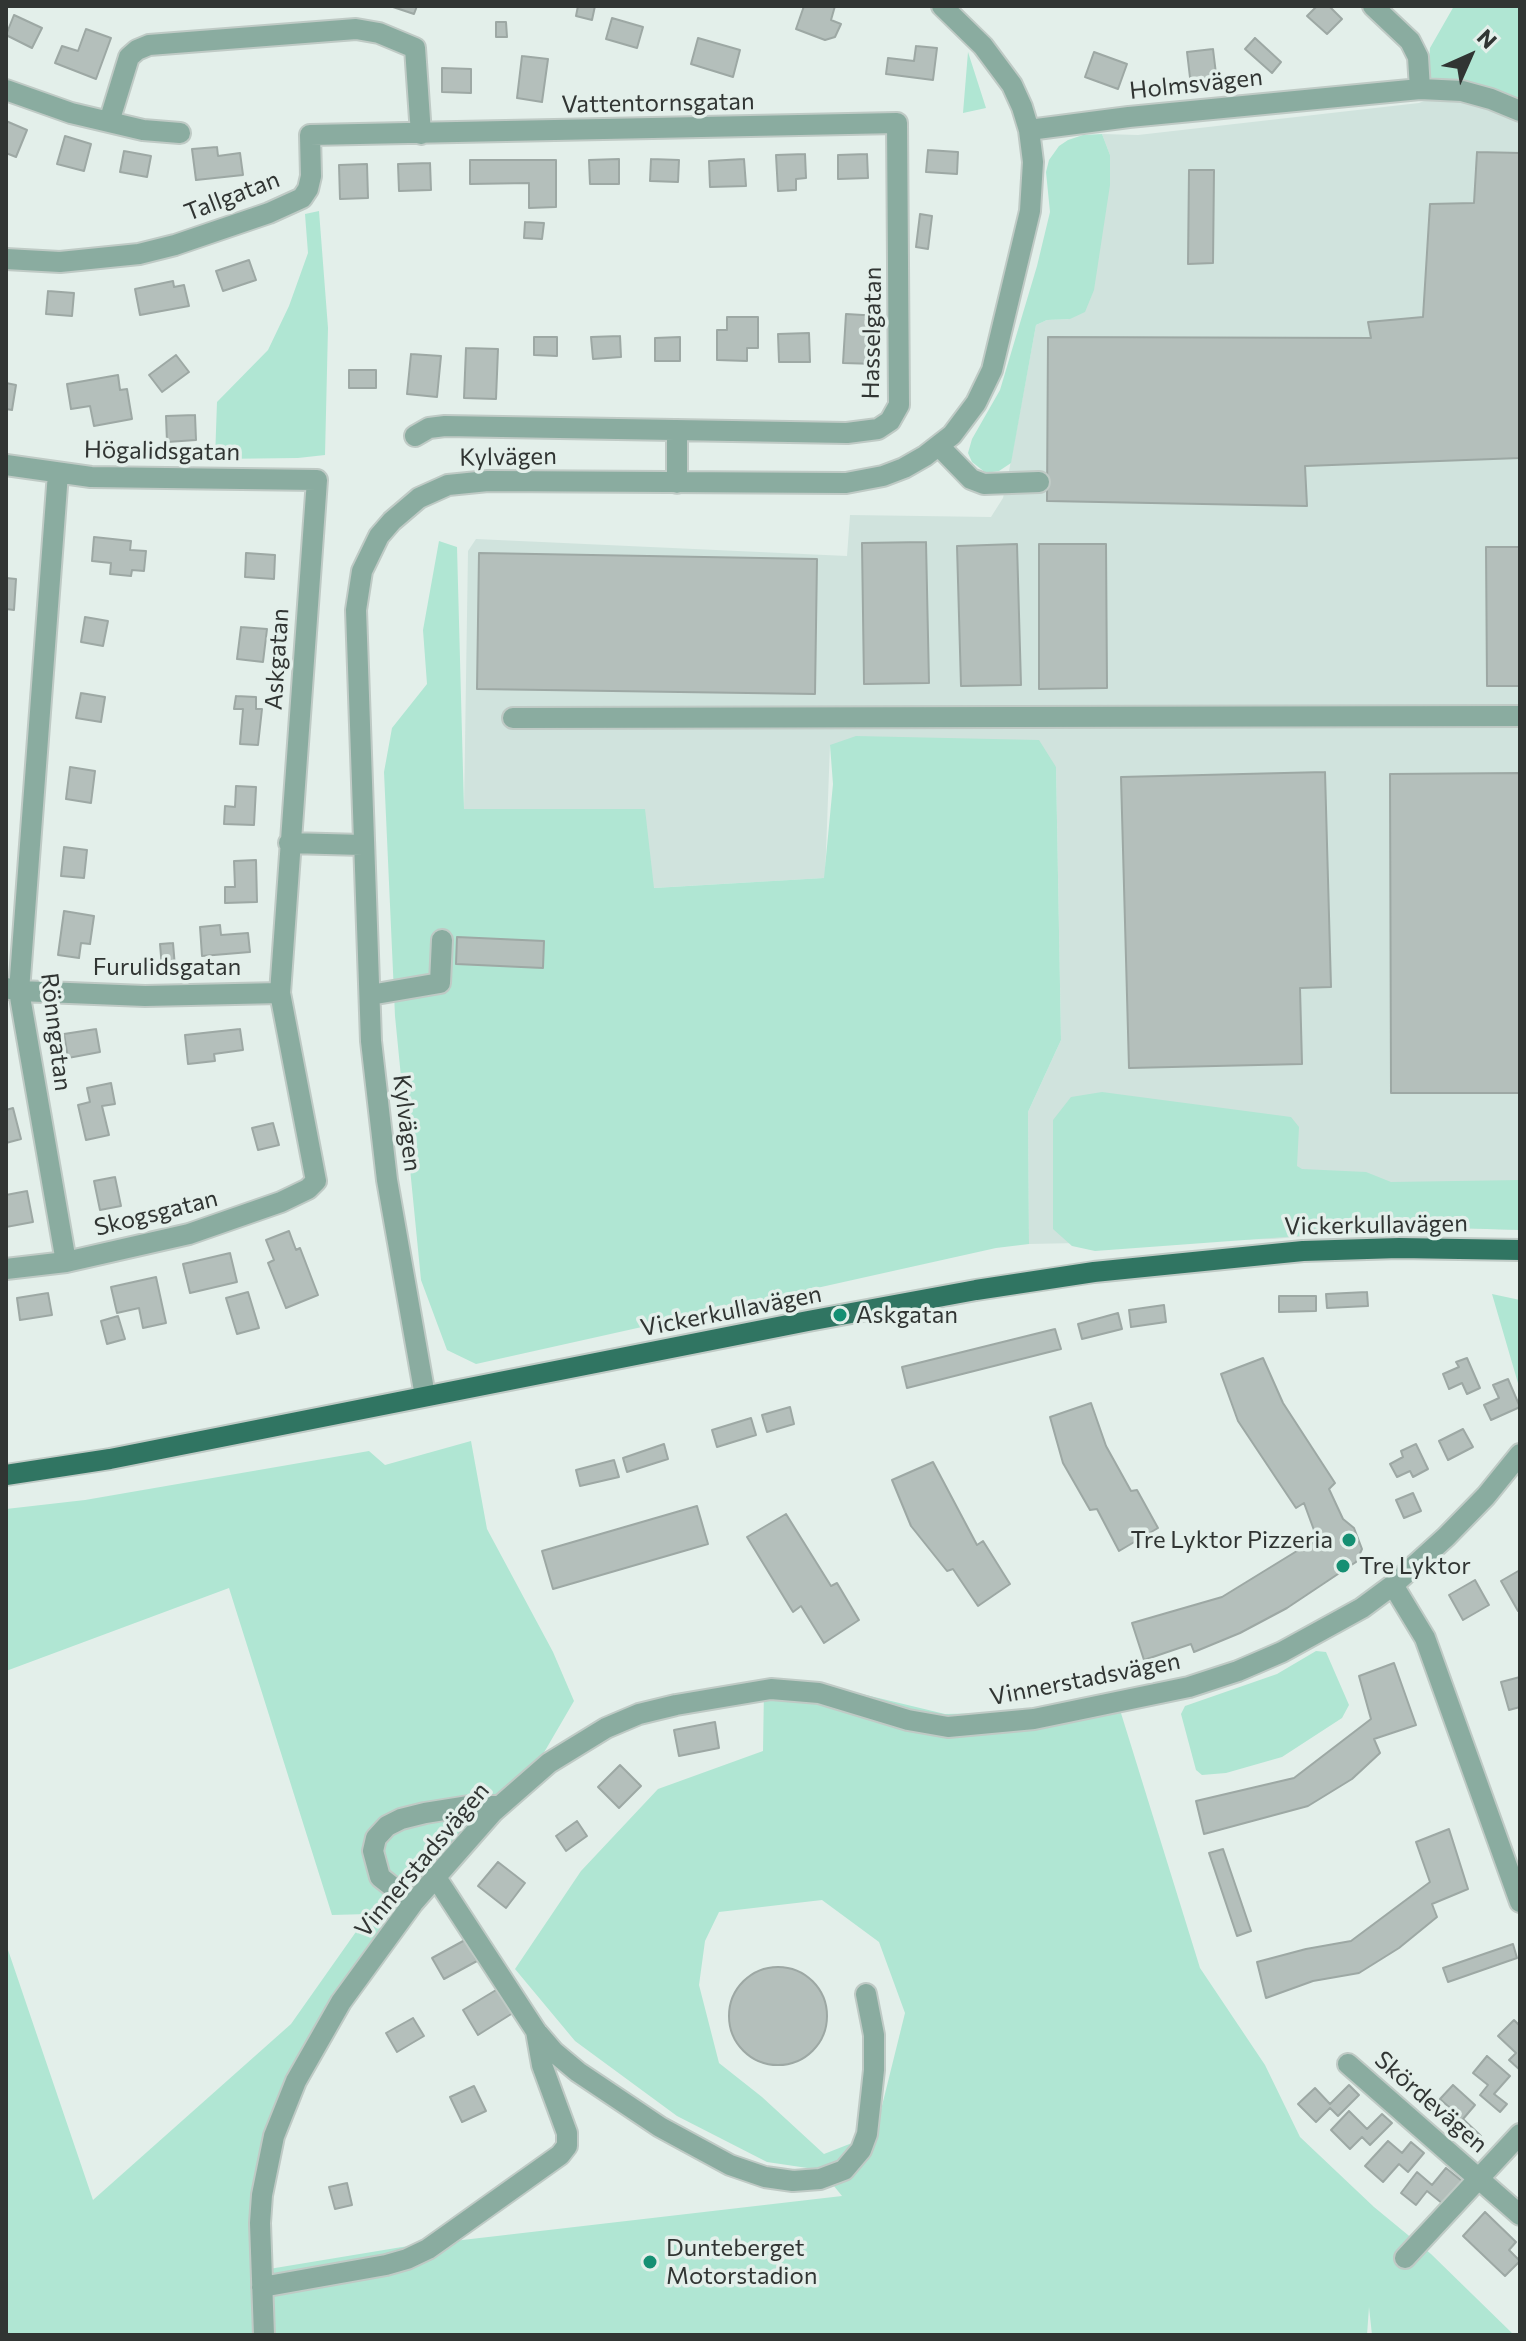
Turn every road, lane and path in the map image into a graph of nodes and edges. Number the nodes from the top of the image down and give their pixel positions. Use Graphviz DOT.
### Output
graph roads {
  1 [pos="942,6"];
  2 [pos="1373,6"];
  3 [pos="1420,89"];
  4 [pos="6,90"];
  5 [pos="1520,111"];
  6 [pos="109,122"];
  7 [pos="897,123"];
  8 [pos="1029,130"];
  9 [pos="180,133"];
  10 [pos="421,134"];
  11 [pos="6,259"];
  12 [pos="677,430"];
  13 [pos="415,436"];
  14 [pos="939,446"];
  15 [pos="6,465"];
  16 [pos="58,473"];
  17 [pos="317,480"];
  18 [pos="1039,482"];
  19 [pos="677,483"];
  20 [pos="1520,716"];
  21 [pos="513,718"];
  22 [pos="289,843"];
  23 [pos="363,845"];
  24 [pos="442,940"];
  25 [pos="12,990"];
  26 [pos="280,993"];
  27 [pos="370,995"];
  28 [pos="313,1185"];
  29 [pos="1520,1250"];
  30 [pos="66,1262"];
  31 [pos="6,1269"];
  32 [pos="425,1396"];
  33 [pos="1516,1466"];
  34 [pos="6,1475"];
  35 [pos="1393,1585"];
  36 [pos="499,1806"];
  37 [pos="435,1876"];
  38 [pos="1520,1902"];
  39 [pos="413,1903"];
  40 [pos="866,1994"];
  41 [pos="536,2031"];
  42 [pos="1348,2064"];
  43 [pos="1520,2134"];
  44 [pos="1480,2180"];
  45 [pos="1520,2215"];
  46 [pos="1405,2258"];
  47 [pos="262,2287"];
  48 [pos="264,2335"];
  1 -- 8 [label="street"];
  2 -- 3 [label="street"];
  3 -- 5 [label="street, Holmsvägen"];
  3 -- 8 [label="street, Holmsvägen"];
  4 -- 6 [label="street"];
  6 -- 9 [label="street"];
  6 -- 10 [label="street"];
  7 -- 10 [label="street, Vattentornsgatan"];
  7 -- 12 [label="street, Hasselgatan"];
  8 -- 14 [label="street, Kylvägen"];
  10 -- 11 [label="street, Tallgatan"];
  12 -- 13 [label="street, Hasselgatan"];
  12 -- 19 [label="street"];
  14 -- 18 [label="street"];
  14 -- 19 [label="street, Kylvägen"];
  15 -- 16 [label="street, Högalidsgatan"];
  16 -- 17 [label="street, Högalidsgatan"];
  16 -- 25 [label="street, Rönngatan"];
  17 -- 22 [label="street, Askgatan"];
  19 -- 23 [label="street, Kylvägen"];
  20 -- 21 [label="street"];
  22 -- 23 [label="street"];
  22 -- 26 [label="street, Askgatan"];
  23 -- 27 [label="street, Kylvägen"];
  24 -- 27 [label="street"];
  25 -- 26 [label="street, Furulidsgatan"];
  25 -- 30 [label="street, Rönngatan"];
  26 -- 28 [label="street, Askgatan"];
  27 -- 32 [label="street, Kylvägen"];
  28 -- 30 [label="street, Skogsgatan"];
  29 -- 32 [label="main road, Vickerkullavägen"];
  30 -- 31 [label="street, Skogsgatan"];
  32 -- 34 [label="main road, Vickerkullavägen"];
  33 -- 35 [label="street, Vinnerstadsvägen"];
  35 -- 36 [label="street, Vinnerstadsvägen"];
  35 -- 38 [label="street"];
  36 -- 37 [label="street, Vinnerstadsvägen"];
  36 -- 39 [label="street"];
  37 -- 39 [label="street, Vinnerstadsvägen"];
  37 -- 41 [label="street"];
  39 -- 47 [label="street, Vinnerstadsvägen"];
  40 -- 41 [label="street"];
  41 -- 47 [label="street"];
  42 -- 44 [label="street, Skördevägen"];
  43 -- 44 [label="street, Skördevägen"];
  44 -- 45 [label="street, Skördevägen"];
  44 -- 46 [label="street, Skördevägen"];
  47 -- 48 [label="street, Vinnerstadsvägen"];
}
